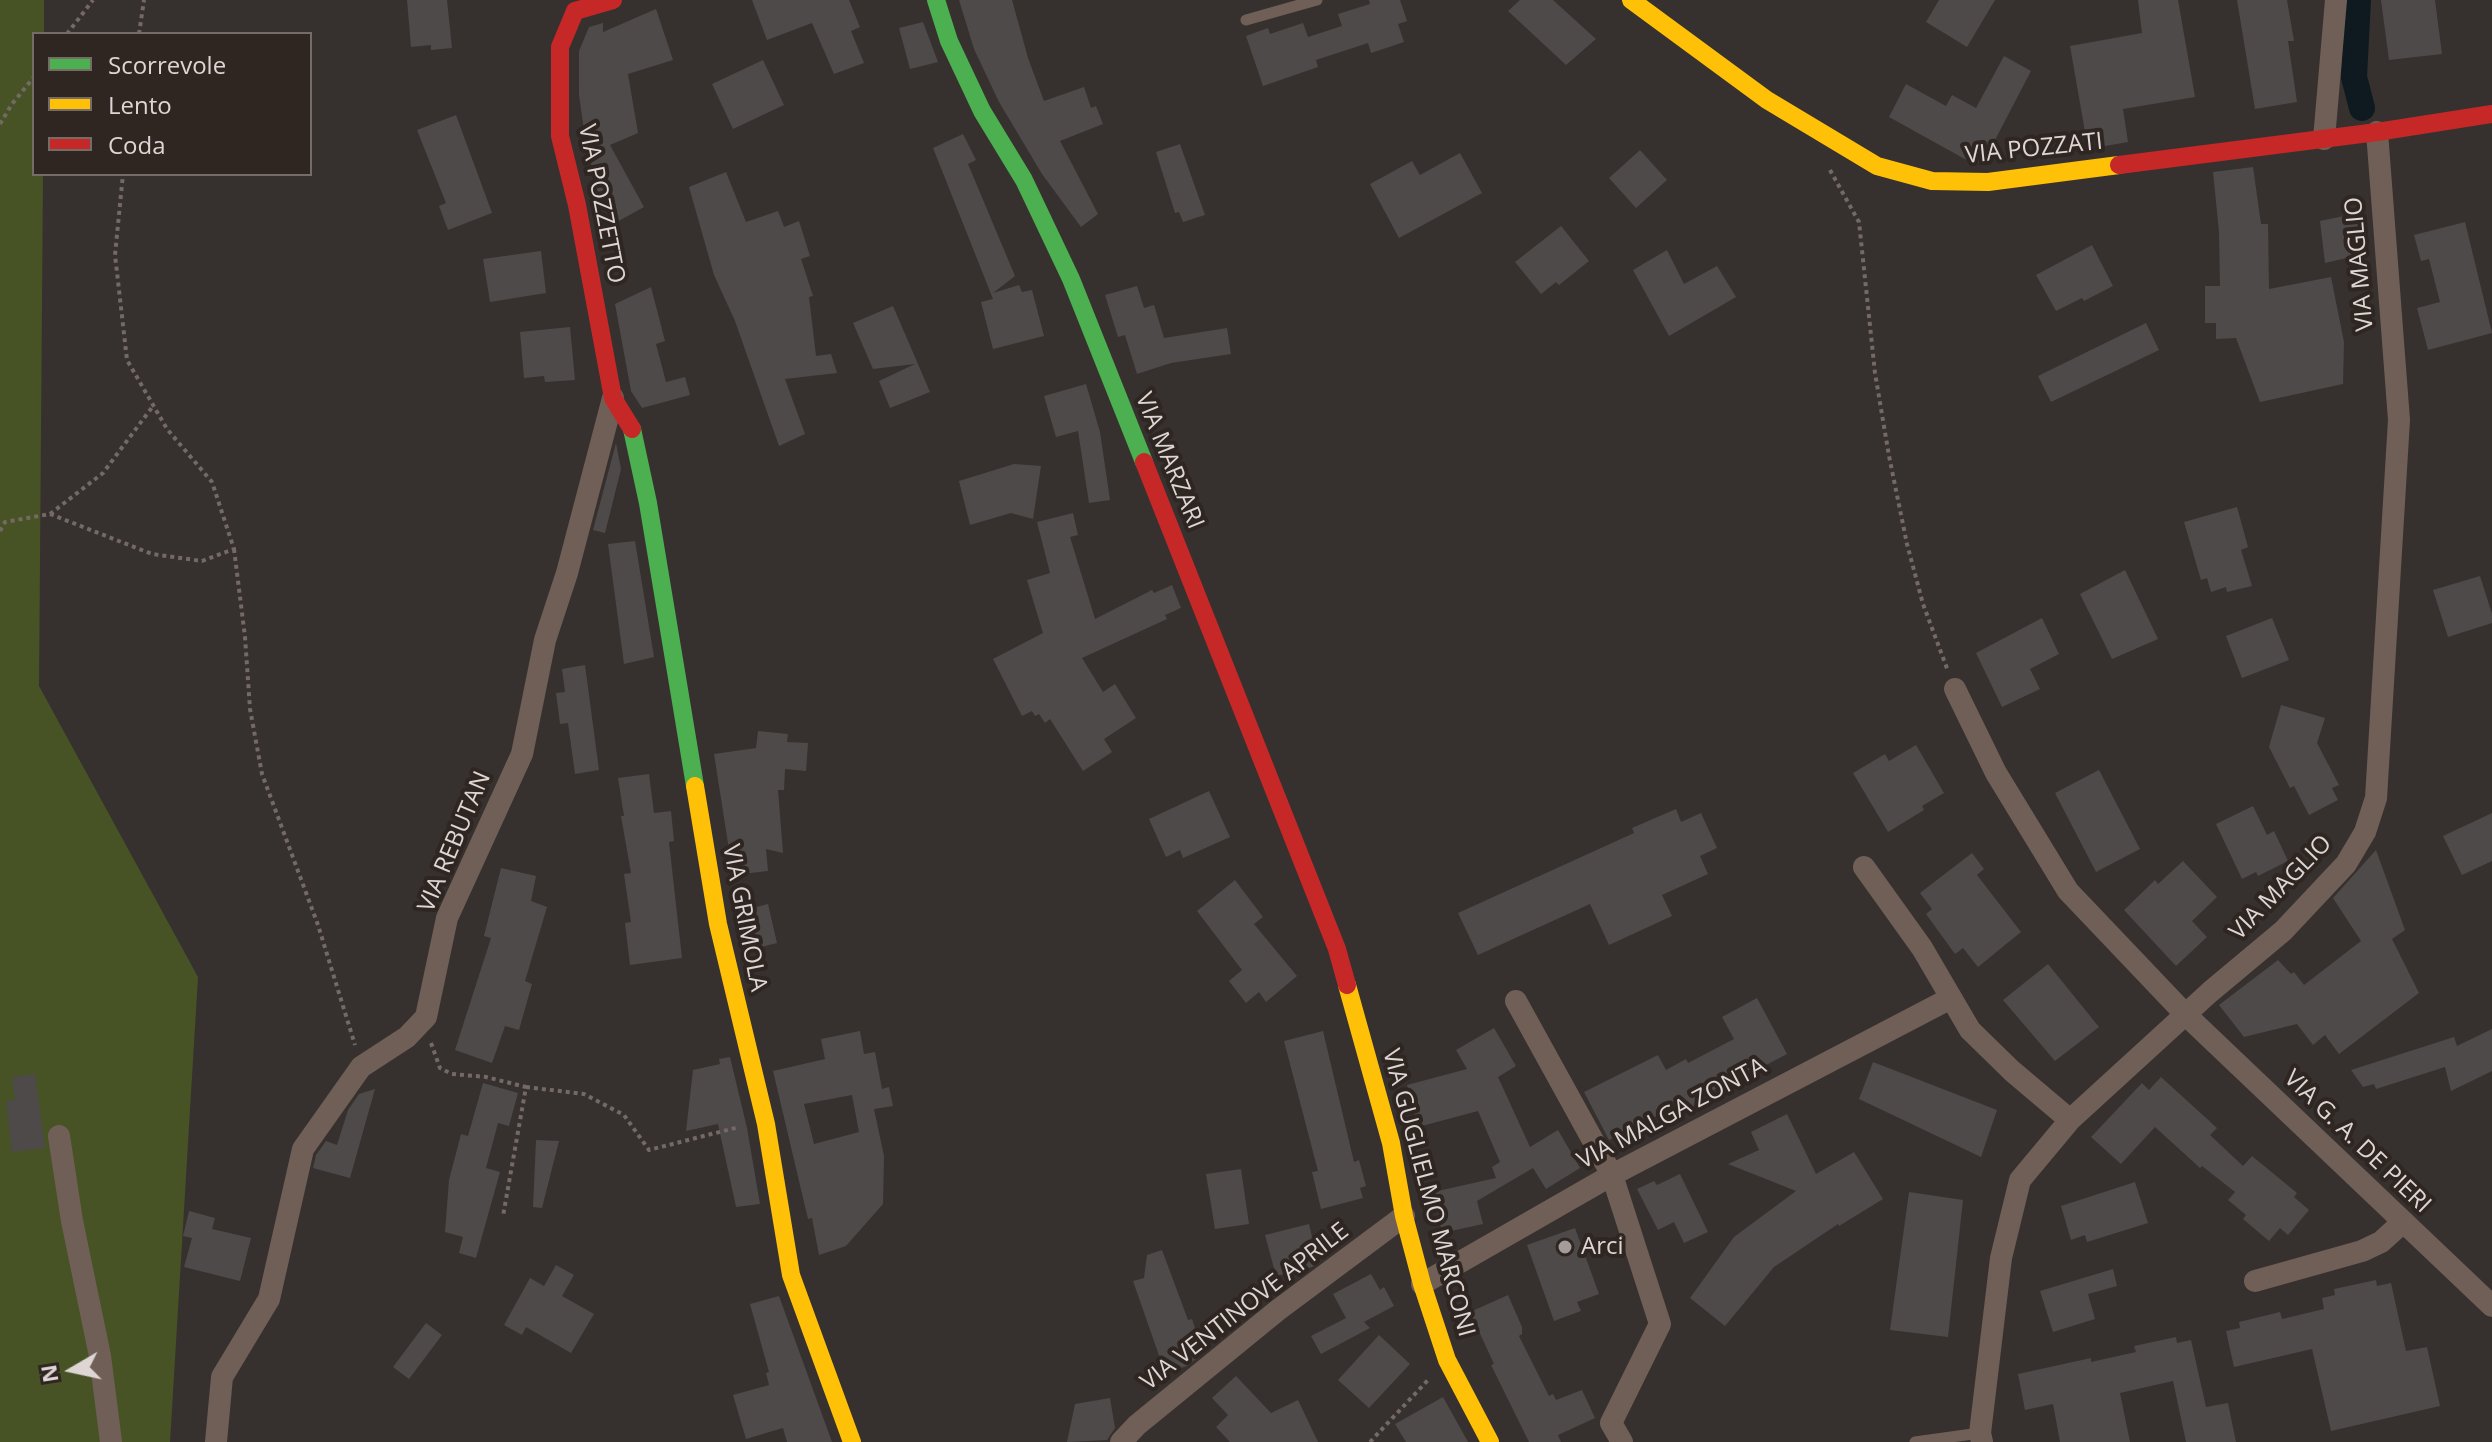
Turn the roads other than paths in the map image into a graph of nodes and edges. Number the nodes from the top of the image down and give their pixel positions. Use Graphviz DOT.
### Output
graph roads {
  1 [pos="613,0"];
  2 [pos="936,0"];
  3 [pos="1317,0"];
  4 [pos="1631,0"];
  5 [pos="2336,0"];
  6 [pos="569,5"];
  7 [pos="1246,20"];
  8 [pos="2492,114"];
  9 [pos="2377,132"];
  10 [pos="2324,139"];
  11 [pos="613,398"];
  12 [pos="1955,689"];
  13 [pos="1864,867"];
  14 [pos="1337,949"];
  15 [pos="1951,998"];
  16 [pos="1516,1001"];
  17 [pos="2186,1015"];
  18 [pos="2070,1120"];
  19 [pos="59,1136"];
  20 [pos="1612,1175"];
  21 [pos="1404,1216"];
  22 [pos="2403,1222"];
  23 [pos="2255,1281"];
  24 [pos="1422,1284"];
  25 [pos="2492,1306"];
  26 [pos="1981,1437"];
  27 [pos="111,1442"];
  28 [pos="216,1442"];
  29 [pos="852,1442"];
  30 [pos="1121,1442"];
  31 [pos="1490,1442"];
  32 [pos="1622,1442"];
  33 [pos="1915,1442"];
  1 -- 6 [label="street, VIA POZZETTO"];
  2 -- 14 [label="street, VIA MARZARI"];
  3 -- 7 [label="lane"];
  4 -- 10 [label="street, VIA POZZATI"];
  5 -- 10 [label="street"];
  6 -- 11 [label="street, VIA POZZETTO"];
  8 -- 9 [label="street, VIA POZZATI"];
  9 -- 10 [label="street, VIA POZZATI"];
  9 -- 17 [label="street, VIA MAGLIO"];
  11 -- 28 [label="street, VIA REBUTAN"];
  11 -- 29 [label="street, VIA GRIMOLA"];
  12 -- 17 [label="street, VIA G. A. DE PIERI"];
  13 -- 15 [label="street"];
  14 -- 21 [label="street, VIA GUGLIELMO MARCONI"];
  15 -- 18 [label="street"];
  15 -- 20 [label="street, VIA MALGA ZONTA"];
  16 -- 20 [label="street"];
  17 -- 18 [label="street, VIA MAGLIO"];
  17 -- 22 [label="street, VIA G. A. DE PIERI"];
  18 -- 26 [label="street, VIA MAGLIO"];
  19 -- 27 [label="street"];
  20 -- 24 [label="street, VIA MALGA ZONTA"];
  20 -- 32 [label="street"];
  21 -- 24 [label="street, VIA GUGLIELMO MARCONI"];
  21 -- 30 [label="street, VIA VENTINOVE APRILE"];
  22 -- 23 [label="street"];
  22 -- 25 [label="street, VIA G. A. DE PIERI"];
  24 -- 31 [label="street, VIA GUGLIELMO MARCONI"];
  26 -- 33 [label="lane"];
}
